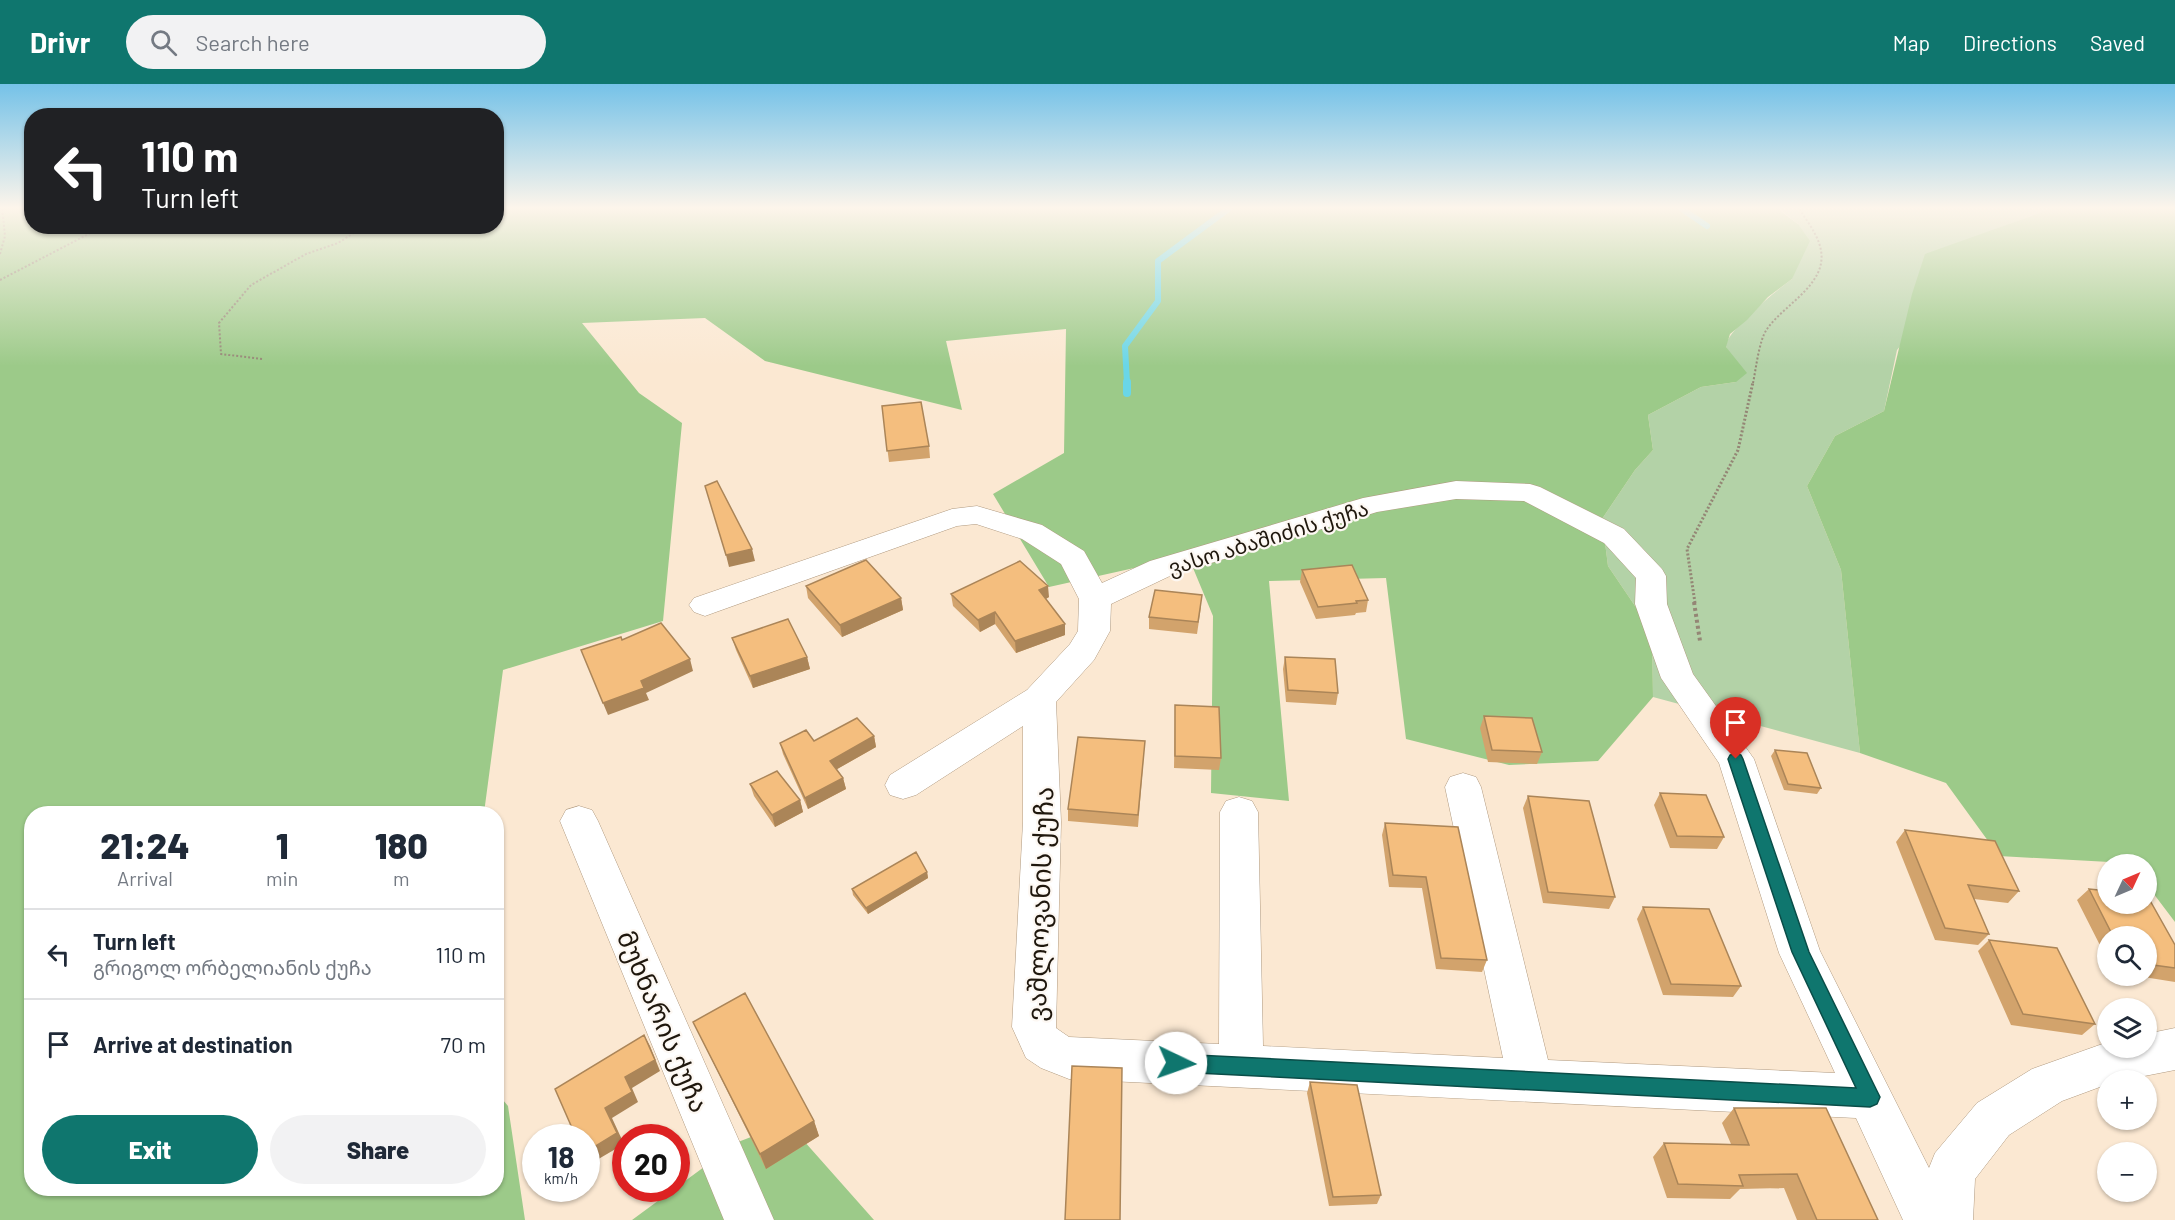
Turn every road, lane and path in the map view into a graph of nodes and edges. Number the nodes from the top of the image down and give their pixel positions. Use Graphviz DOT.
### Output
graph roads {
  1 [pos="38,260"];
  2 [pos="295,260"];
  3 [pos="1823,260"];
  4 [pos="0,280"];
  5 [pos="262,359"];
  6 [pos="1095,599"];
  7 [pos="705,605"];
  8 [pos="1701,649"];
  9 [pos="1039,699"];
  10 [pos="903,785"];
  11 [pos="1463,787"];
  12 [pos="1239,812"];
  13 [pos="579,821"];
  14 [pos="2175,1049"];
  15 [pos="1241,1066"];
  16 [pos="1531,1081"];
  17 [pos="1870,1097"];
  18 [pos="749,1220"];
  19 [pos="1929,1220"];
  20 [pos="1948,1220"];
  1 -- 4 [label="path"];
  2 -- 5 [label="path"];
  3 -- 8 [label="path"];
  6 -- 7 [label="street"];
  6 -- 9 [label="street"];
  6 -- 17 [label="street, ვასო აბაშიძის ქუჩა"];
  9 -- 10 [label="street"];
  9 -- 15 [label="street, ვაშლოვანის ქუჩა"];
  11 -- 16 [label="street"];
  12 -- 15 [label="street"];
  13 -- 18 [label="street, მუხნარის ქუჩა"];
  14 -- 20 [label="street"];
  15 -- 16 [label="street, ვაშლოვანის ქუჩა"];
  16 -- 17 [label="street, ვაშლოვანის ქუჩა"];
  17 -- 19 [label="street, ვასო აბაშიძის ქუჩა"];
}
